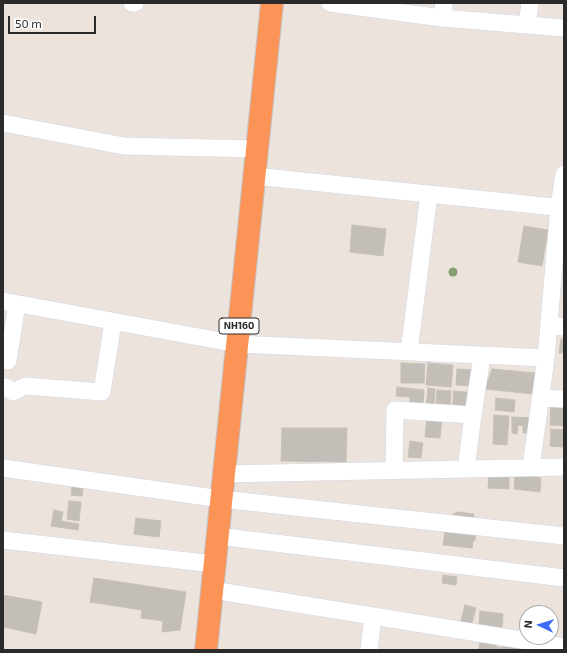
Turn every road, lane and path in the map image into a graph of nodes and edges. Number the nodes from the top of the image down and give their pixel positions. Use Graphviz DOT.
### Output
graph roads {
  1 [pos="272,3"];
  2 [pos="330,3"];
  3 [pos="530,3"];
  4 [pos="371,6"];
  5 [pos="443,10"];
  6 [pos="527,25"];
  7 [pos="564,28"];
  8 [pos="3,123"];
  9 [pos="257,149"];
  10 [pos="564,174"];
  11 [pos="254,176"];
  12 [pos="429,194"];
  13 [pos="561,207"];
  14 [pos="10,303"];
  15 [pos="113,322"];
  16 [pos="556,326"];
  17 [pos="237,344"];
  18 [pos="409,352"];
  19 [pos="482,356"];
  20 [pos="546,358"];
  21 [pos="8,361"];
  22 [pos="3,387"];
  23 [pos="540,398"];
  24 [pos="564,399"];
  25 [pos="472,415"];
  26 [pos="531,467"];
  27 [pos="564,467"];
  28 [pos="3,468"];
  29 [pos="466,469"];
  30 [pos="394,470"];
  31 [pos="224,474"];
  32 [pos="221,499"];
  33 [pos="217,536"];
  34 [pos="564,536"];
  35 [pos="3,540"];
  36 [pos="214,564"];
  37 [pos="564,578"];
  38 [pos="212,590"];
  39 [pos="374,616"];
  40 [pos="564,647"];
  41 [pos="206,650"];
  42 [pos="369,650"];
  1 -- 9 [label="highway, NH160"];
  2 -- 4 [label="street"];
  3 -- 6 [label="street"];
  4 -- 5 [label="street"];
  5 -- 6 [label="street"];
  6 -- 7 [label="street"];
  8 -- 9 [label="street"];
  9 -- 11 [label="highway, NH160"];
  10 -- 13 [label="street"];
  11 -- 12 [label="street"];
  11 -- 17 [label="highway, NH160"];
  12 -- 13 [label="street"];
  12 -- 18 [label="street"];
  13 -- 16 [label="street"];
  14 -- 15 [label="street"];
  14 -- 21 [label="street"];
  15 -- 17 [label="street"];
  15 -- 22 [label="street"];
  16 -- 20 [label="street"];
  17 -- 18 [label="street"];
  17 -- 31 [label="highway, NH160"];
  18 -- 19 [label="street"];
  19 -- 20 [label="street"];
  19 -- 25 [label="street"];
  20 -- 23 [label="street"];
  23 -- 24 [label="street"];
  23 -- 26 [label="street"];
  25 -- 29 [label="street"];
  25 -- 30 [label="street"];
  26 -- 27 [label="street"];
  26 -- 29 [label="street"];
  28 -- 32 [label="street"];
  29 -- 30 [label="street"];
  30 -- 31 [label="street"];
  31 -- 32 [label="highway, NH160"];
  32 -- 33 [label="highway, NH160"];
  32 -- 34 [label="street"];
  33 -- 36 [label="highway, NH160"];
  33 -- 37 [label="street"];
  35 -- 36 [label="street"];
  36 -- 38 [label="highway, NH160"];
  38 -- 39 [label="street"];
  38 -- 41 [label="highway, NH160"];
  39 -- 40 [label="street"];
  39 -- 42 [label="street"];
}
